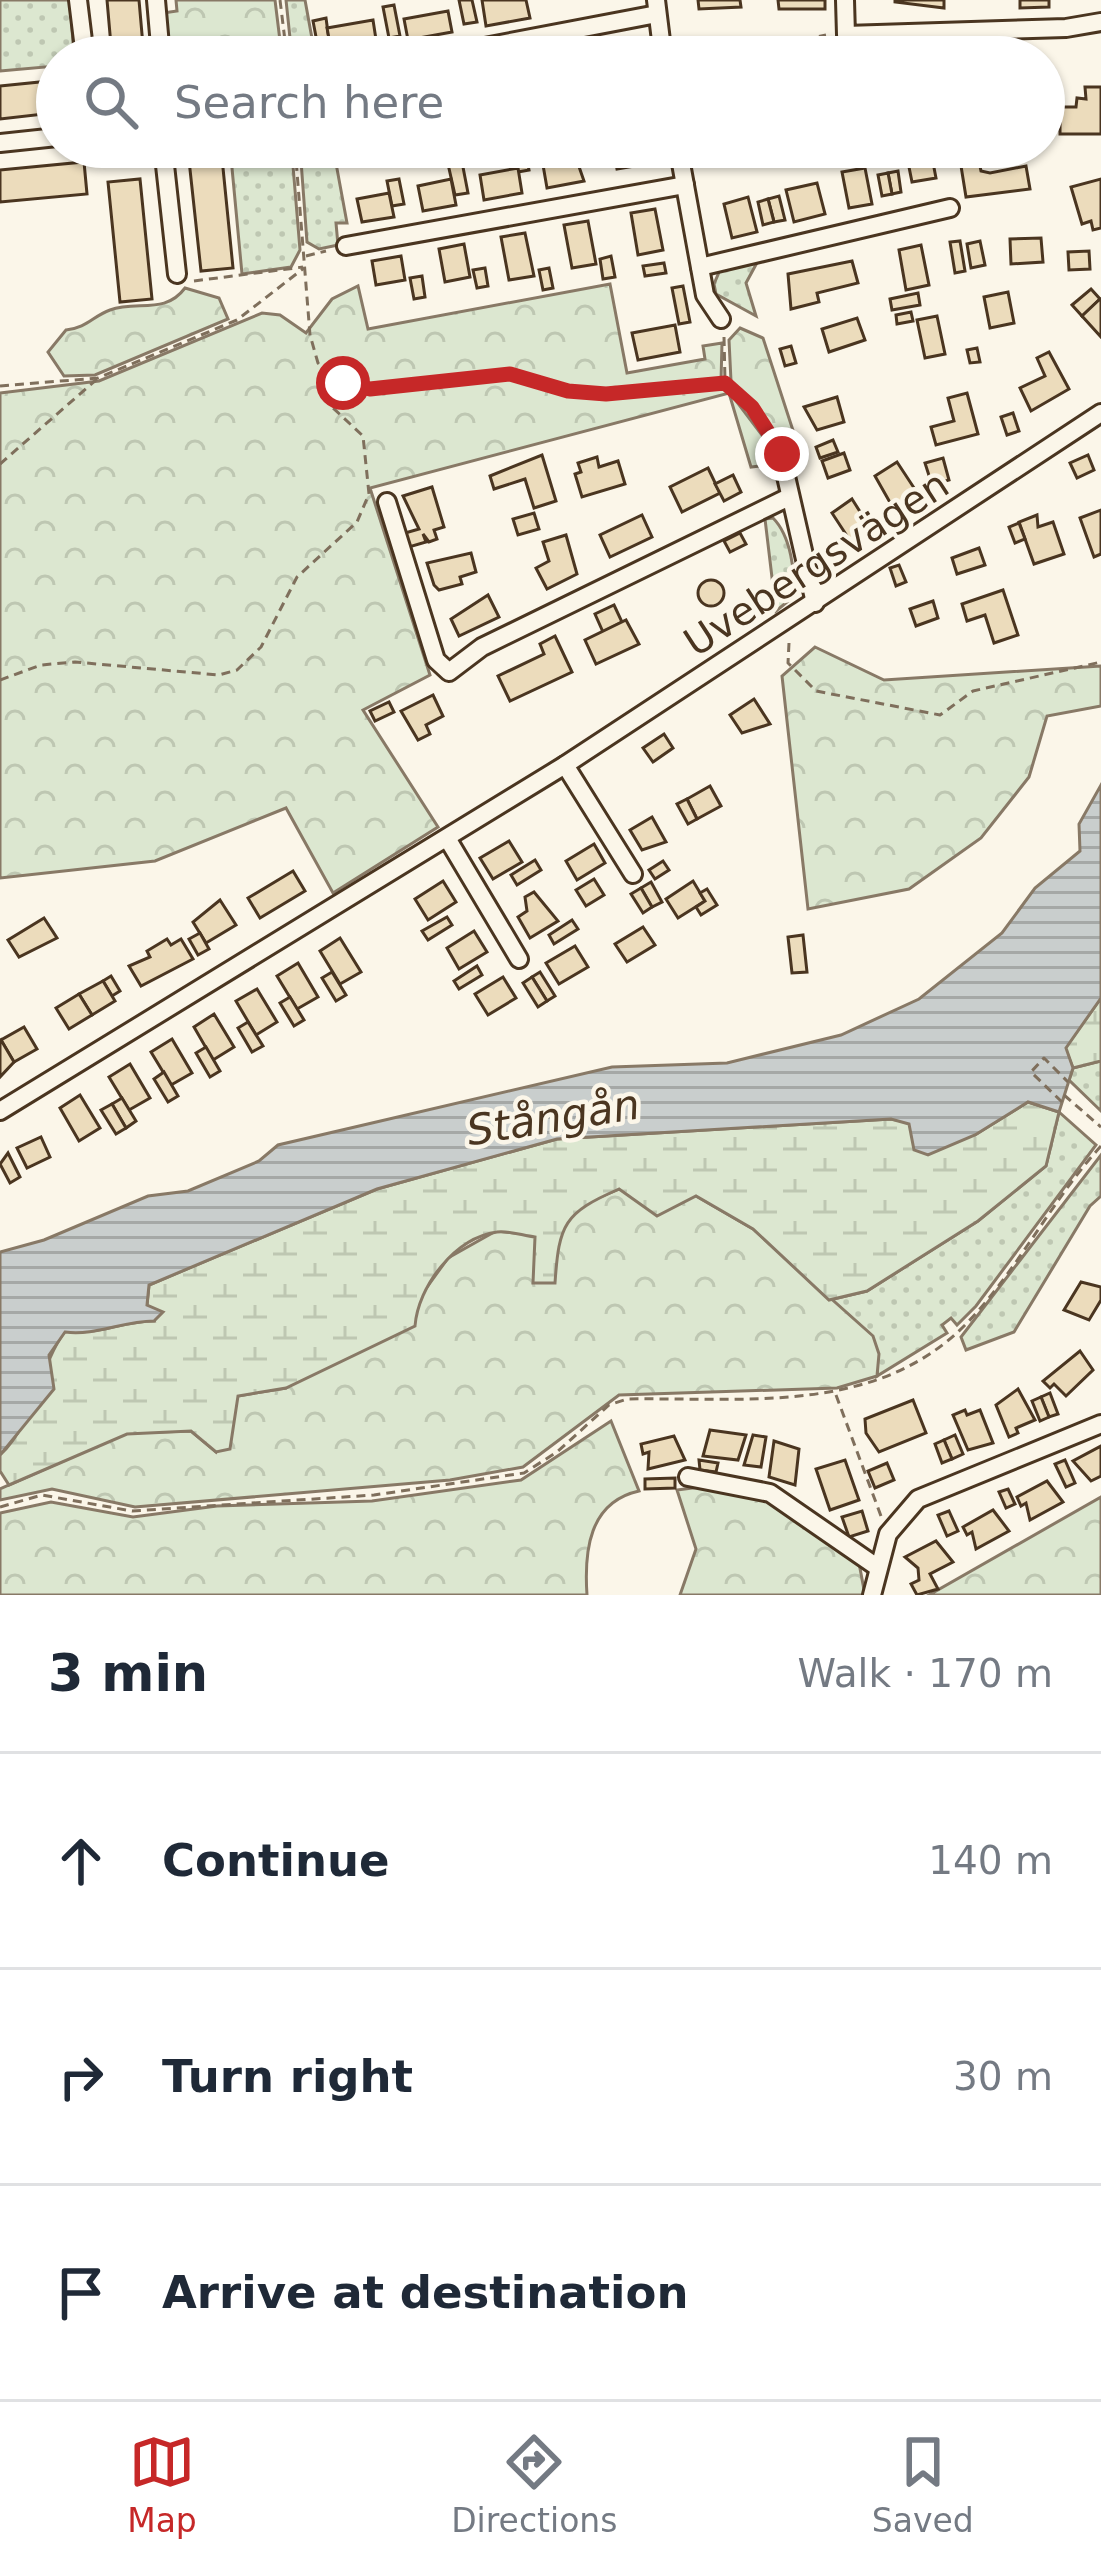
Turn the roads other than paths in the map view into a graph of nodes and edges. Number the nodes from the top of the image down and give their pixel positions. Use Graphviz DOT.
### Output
graph roads {
  1 [pos="78,0"];
  2 [pos="156,0"];
  3 [pos="845,0"];
  4 [pos="657,7"];
  5 [pos="1101,22"];
  6 [pos="82,36"];
  7 [pos="159,36"];
  8 [pos="526,36"];
  9 [pos="36,139"];
  10 [pos="0,143"];
  11 [pos="165,168"];
  12 [pos="682,168"];
  13 [pos="685,185"];
  14 [pos="950,208"];
  15 [pos="346,246"];
  16 [pos="700,267"];
  17 [pos="177,274"];
  18 [pos="721,319"];
  19 [pos="1101,413"];
  20 [pos="785,472"];
  21 [pos="787,498"];
  22 [pos="387,502"];
  23 [pos="815,603"];
  24 [pos="565,765"];
  25 [pos="447,838"];
  26 [pos="633,874"];
  27 [pos="519,959"];
  28 [pos="0,1111"];
  29 [pos="1101,1424"];
  30 [pos="688,1477"];
  31 [pos="878,1567"];
  32 [pos="872,1595"];
  1 -- 6 [label="street"];
  2 -- 7 [label="street"];
  3 -- 5 [label="street"];
  4 -- 8 [label="street"];
  9 -- 10 [label="street"];
  11 -- 17 [label="street"];
  12 -- 13 [label="street"];
  13 -- 15 [label="street"];
  13 -- 16 [label="street"];
  14 -- 16 [label="street"];
  16 -- 18 [label="street"];
  19 -- 23 [label="street, Uvebergsvägen"];
  20 -- 21 [label="street"];
  21 -- 22 [label="street"];
  21 -- 23 [label="street"];
  23 -- 24 [label="street, Uvebergsvägen"];
  24 -- 25 [label="street, Uvebergsvägen"];
  24 -- 26 [label="street"];
  25 -- 27 [label="street"];
  25 -- 28 [label="street, Uvebergsvägen"];
  29 -- 31 [label="street"];
  30 -- 31 [label="street"];
  31 -- 32 [label="street"];
}
